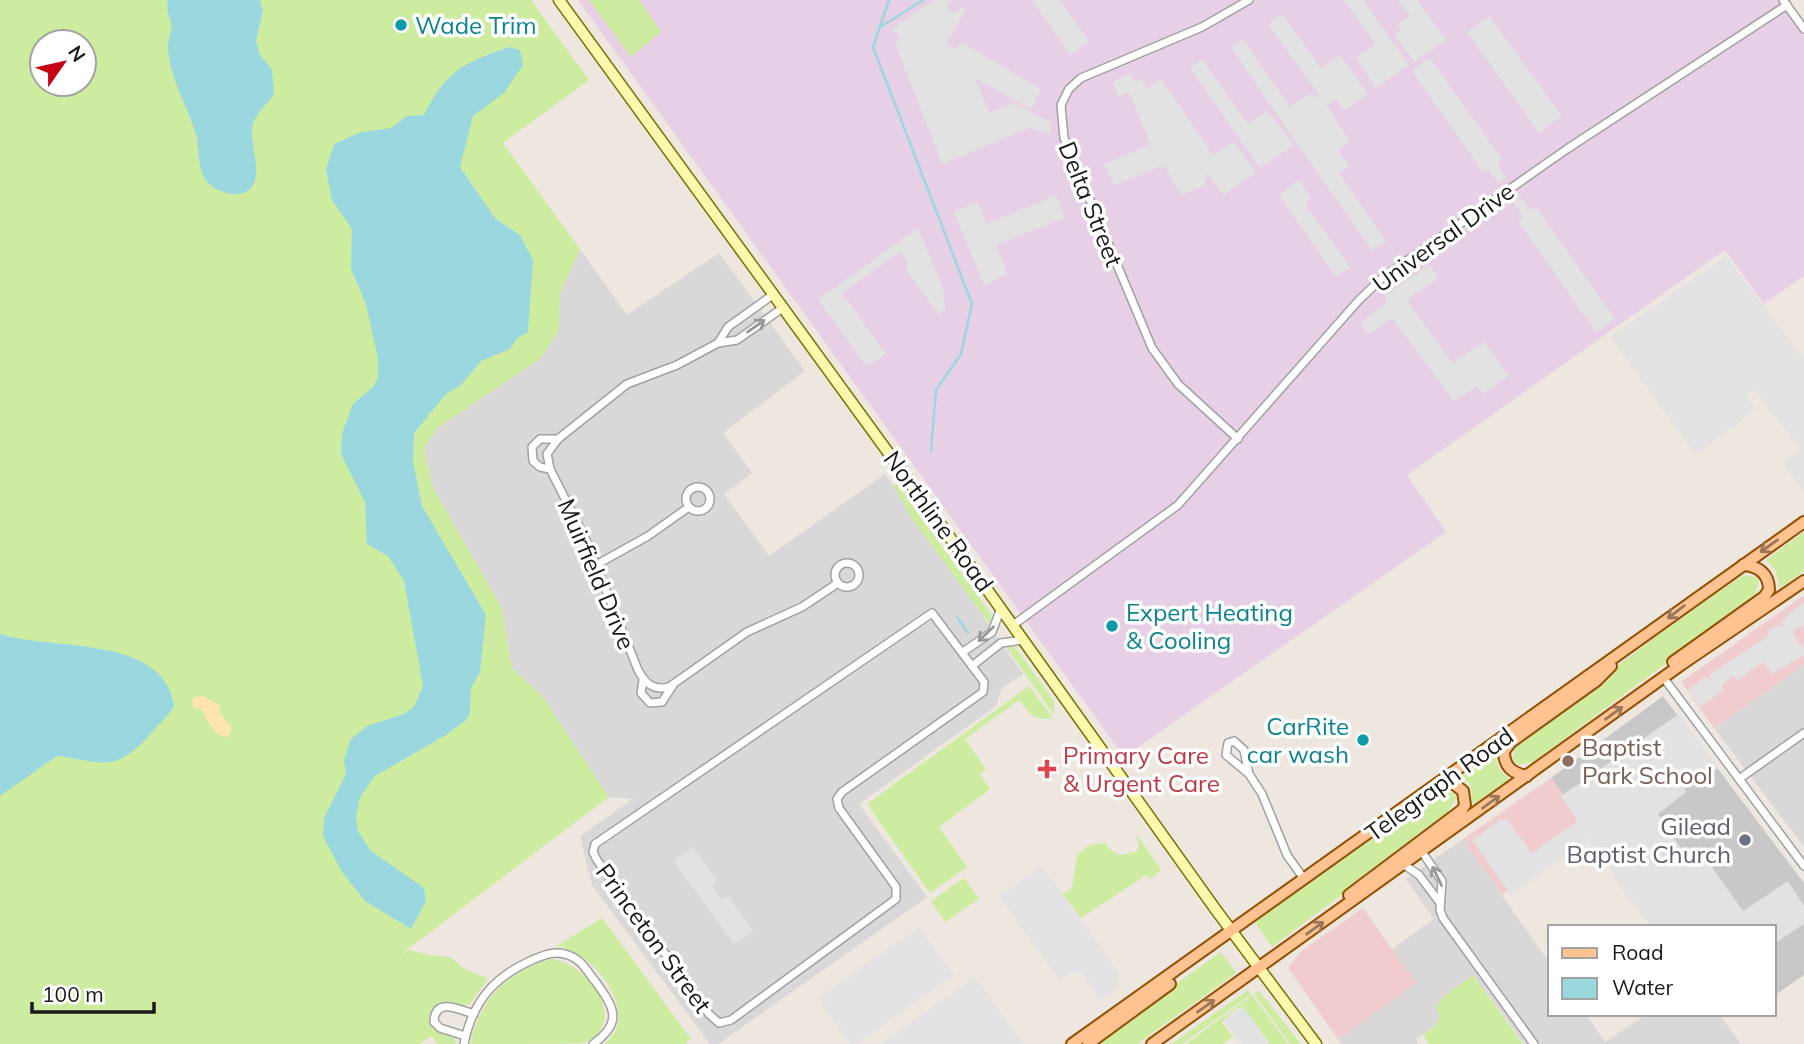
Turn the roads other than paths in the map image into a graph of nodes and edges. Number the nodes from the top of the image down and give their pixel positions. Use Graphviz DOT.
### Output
graph roads {
  1 [pos="559,0"];
  2 [pos="1249,0"];
  3 [pos="1785,3"];
  4 [pos="1804,29"];
  5 [pos="774,294"];
  6 [pos="784,307"];
  7 [pos="718,343"];
  8 [pos="558,439"];
  9 [pos="1238,439"];
  10 [pos="550,469"];
  11 [pos="689,507"];
  12 [pos="1804,522"];
  13 [pos="596,565"];
  14 [pos="1743,565"];
  15 [pos="1804,581"];
  16 [pos="838,583"];
  17 [pos="1001,608"];
  18 [pos="1013,625"];
  19 [pos="1024,640"];
  20 [pos="1627,649"];
  21 [pos="962,652"];
  22 [pos="972,666"];
  23 [pos="1663,677"];
  24 [pos="643,680"];
  25 [pos="674,684"];
  26 [pos="1653,685"];
  27 [pos="1804,733"];
  28 [pos="1249,774"];
  29 [pos="1527,776"];
  30 [pos="1739,779"];
  31 [pos="1441,782"];
  32 [pos="1422,852"];
  33 [pos="1404,864"];
  34 [pos="1804,866"];
  35 [pos="1304,879"];
  36 [pos="1440,903"];
  37 [pos="1341,909"];
  38 [pos="1232,932"];
  39 [pos="1207,949"];
  40 [pos="1259,968"];
  41 [pos="474,1014"];
  42 [pos="464,1040"];
  43 [pos="593,1044"];
  44 [pos="1072,1044"];
  45 [pos="1088,1044"];
  46 [pos="1152,1044"];
  47 [pos="1316,1044"];
  48 [pos="1534,1044"];
  1 -- 5 [label="main road, Northline Road"];
  2 -- 9 [label="street, Delta Street"];
  3 -- 4 [label="street"];
  3 -- 9 [label="street, Universal Drive"];
  5 -- 6 [label="main road, Northline Road"];
  5 -- 7 [label="street"];
  7 -- 6 [label="street, one-way"];
  6 -- 17 [label="main road, Northline Road"];
  7 -- 8 [label="street"];
  8 -- 10 [label="street, Muirfield Drive"];
  8 -- 10 [label="street, Muirfield Drive"];
  9 -- 18 [label="street, Universal Drive"];
  10 -- 13 [label="street, Muirfield Drive"];
  11 -- 13 [label="street"];
  12 -- 14 [label="main road, Telegraph Road, one-way"];
  13 -- 24 [label="street, Muirfield Drive"];
  14 -- 20 [label="main road, Telegraph Road, one-way"];
  14 -- 26 [label="main road"];
  15 -- 23 [label="main road, Telegraph Road"];
  16 -- 25 [label="street"];
  17 -- 18 [label="main road, Northline Road"];
  17 -- 21 [label="street, one-way"];
  18 -- 19 [label="main road, Northline Road"];
  19 -- 22 [label="street"];
  19 -- 38 [label="main road, Northline Road"];
  20 -- 29 [label="main road"];
  20 -- 31 [label="main road, Telegraph Road"];
  21 -- 22 [label="street, Princeton Street"];
  21 -- 22 [label="street, Princeton Street"];
  23 -- 26 [label="main road, Telegraph Road"];
  23 -- 30 [label="street"];
  24 -- 25 [label="street, Muirfield Drive"];
  24 -- 25 [label="street, Muirfield Drive"];
  29 -- 26 [label="main road, Telegraph Road, one-way"];
  27 -- 30 [label="street"];
  28 -- 35 [label="street"];
  32 -- 29 [label="main road, Telegraph Road, one-way"];
  30 -- 34 [label="street"];
  31 -- 35 [label="main road, Telegraph Road"];
  31 -- 37 [label="main road"];
  32 -- 33 [label="main road, Telegraph Road"];
  36 -- 32 [label="street, one-way"];
  33 -- 36 [label="street"];
  33 -- 37 [label="main road, Telegraph Road"];
  35 -- 38 [label="main road, Telegraph Road"];
  36 -- 48 [label="street"];
  40 -- 37 [label="main road, Telegraph Road, one-way"];
  38 -- 39 [label="main road, Telegraph Road"];
  38 -- 40 [label="main road, Northline Road"];
  39 -- 44 [label="main road, Telegraph Road"];
  39 -- 45 [label="main road"];
  46 -- 40 [label="main road, Telegraph Road, one-way"];
  40 -- 47 [label="main road, Northline Road"];
  41 -- 42 [label="street"];
  41 -- 42 [label="street"];
  41 -- 43 [label="street"];
}
